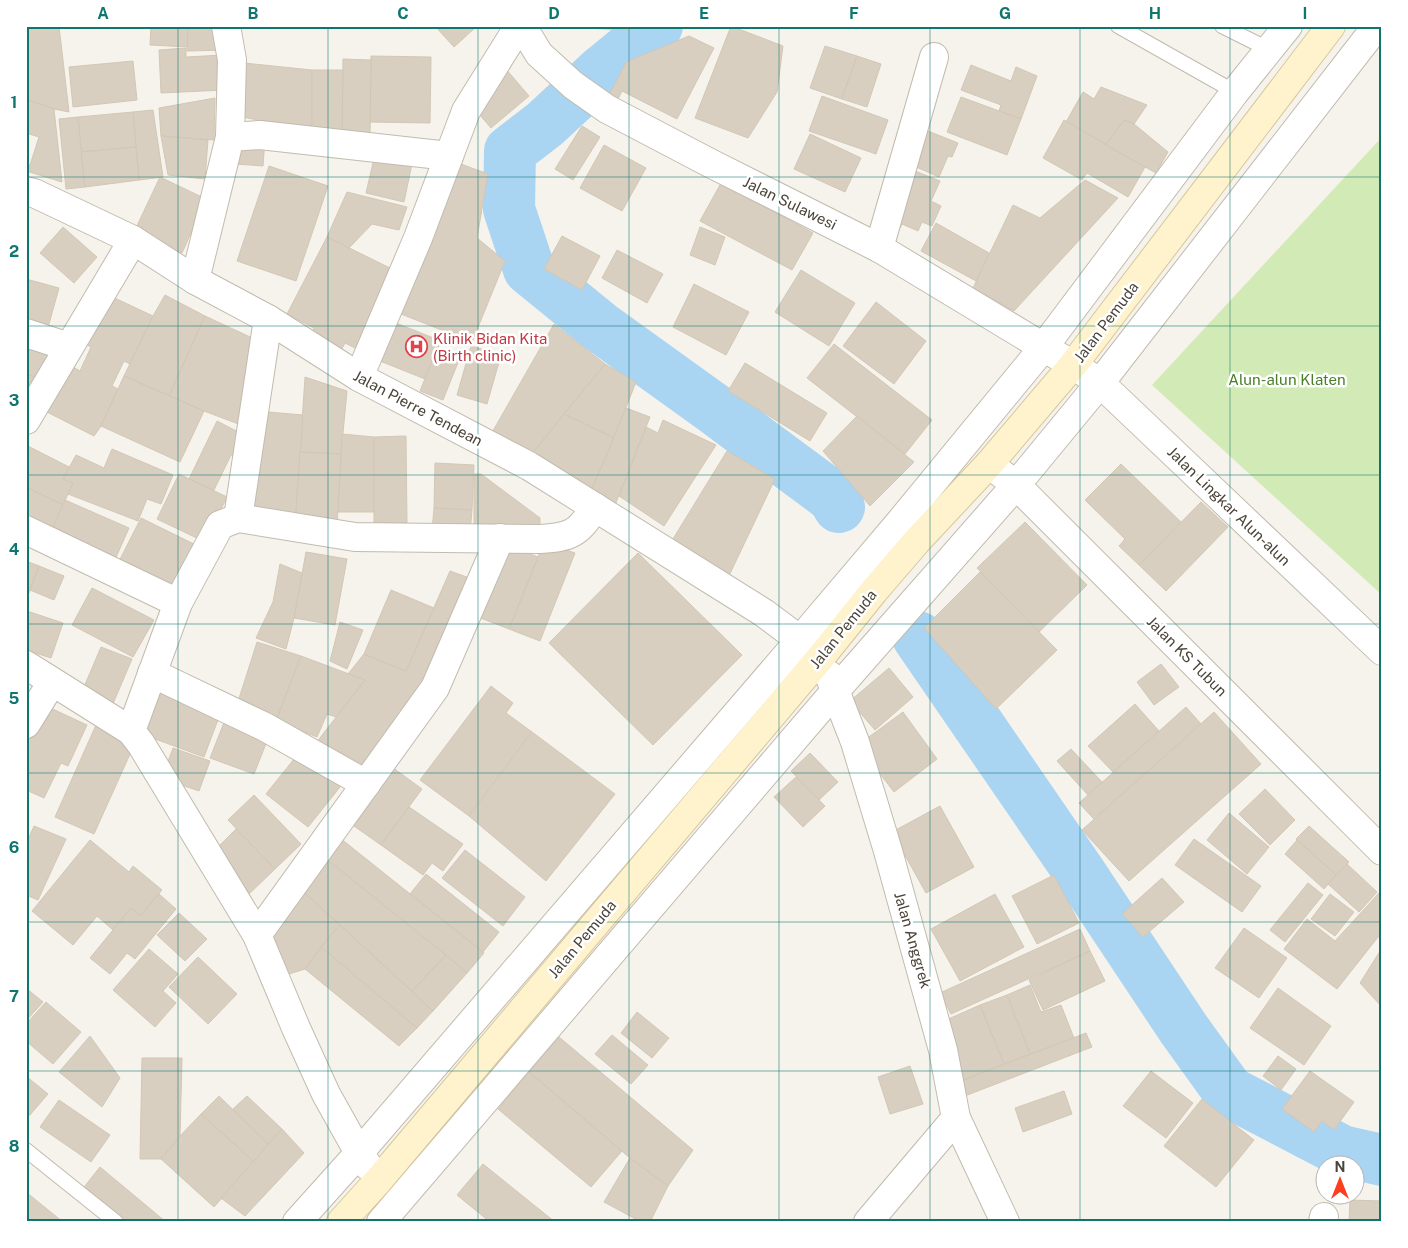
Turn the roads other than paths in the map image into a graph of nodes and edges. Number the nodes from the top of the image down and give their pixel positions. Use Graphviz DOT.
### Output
graph roads {
  1 [pos="226,26"];
  2 [pos="520,26"];
  3 [pos="1118,26"];
  4 [pos="1222,26"];
  5 [pos="1288,26"];
  6 [pos="1331,26"];
  7 [pos="1379,27"];
  8 [pos="1268,49"];
  9 [pos="934,57"];
  10 [pos="1235,92"];
  11 [pos="230,137"];
  12 [pos="449,156"];
  13 [pos="26,191"];
  14 [pos="132,240"];
  15 [pos="879,248"];
  16 [pos="195,280"];
  17 [pos="268,319"];
  18 [pos="26,333"];
  19 [pos="69,347"];
  20 [pos="1043,348"];
  21 [pos="1073,365"];
  22 [pos="359,378"];
  23 [pos="1100,383"];
  24 [pos="26,420"];
  25 [pos="989,464"];
  26 [pos="1016,484"];
  27 [pos="595,507"];
  28 [pos="238,518"];
  29 [pos="26,530"];
  30 [pos="500,538"];
  31 [pos="178,603"];
  32 [pos="800,640"];
  33 [pos="1382,651"];
  34 [pos="821,657"];
  35 [pos="26,665"];
  36 [pos="152,673"];
  37 [pos="52,682"];
  38 [pos="836,690"];
  39 [pos="26,724"];
  40 [pos="131,731"];
  41 [pos="366,784"];
  42 [pos="1382,852"];
  43 [pos="257,934"];
  44 [pos="956,1118"];
  45 [pos="26,1150"];
  46 [pos="359,1153"];
  47 [pos="378,1180"];
  48 [pos="116,1222"];
  49 [pos="297,1222"];
  50 [pos="341,1222"];
  51 [pos="381,1222"];
  52 [pos="868,1222"];
  53 [pos="1005,1222"];
  1 -- 11 [label="street"];
  2 -- 12 [label="street"];
  2 -- 15 [label="street, Jalan Sulawesi"];
  3 -- 10 [label="lane"];
  4 -- 8 [label="lane"];
  5 -- 8 [label="street"];
  6 -- 21 [label="main road, Jalan Pemuda"];
  7 -- 23 [label="street"];
  8 -- 10 [label="street"];
  9 -- 15 [label="street"];
  10 -- 20 [label="street"];
  11 -- 12 [label="street"];
  11 -- 16 [label="street"];
  12 -- 22 [label="street"];
  13 -- 14 [label="street, Jalan Pierre Tendean"];
  14 -- 16 [label="street, Jalan Pierre Tendean"];
  14 -- 19 [label="street"];
  15 -- 20 [label="street, Jalan Sulawesi"];
  16 -- 17 [label="street, Jalan Pierre Tendean"];
  17 -- 22 [label="street, Jalan Pierre Tendean"];
  17 -- 28 [label="street"];
  18 -- 19 [label="street"];
  19 -- 24 [label="street"];
  20 -- 21 [label="street, Jalan Sulawesi"];
  20 -- 32 [label="street"];
  21 -- 23 [label="street, Jalan Lingkar Alun-alun"];
  21 -- 25 [label="main road, Jalan Pemuda"];
  22 -- 27 [label="street, Jalan Pierre Tendean"];
  23 -- 26 [label="street"];
  23 -- 33 [label="street, Jalan Lingkar Alun-alun"];
  25 -- 26 [label="street, Jalan KS Tubun"];
  25 -- 34 [label="main road, Jalan Pemuda"];
  26 -- 38 [label="street"];
  26 -- 42 [label="street, Jalan KS Tubun"];
  27 -- 30 [label="street"];
  27 -- 32 [label="street, Jalan Pierre Tendean"];
  28 -- 30 [label="street"];
  28 -- 31 [label="street"];
  29 -- 31 [label="street"];
  30 -- 41 [label="street"];
  31 -- 36 [label="street"];
  32 -- 34 [label="street, Jalan Pierre Tendean"];
  32 -- 46 [label="street"];
  34 -- 38 [label="street, Jalan Anggrek"];
  34 -- 47 [label="main road, Jalan Pemuda"];
  35 -- 37 [label="street"];
  36 -- 40 [label="street"];
  36 -- 41 [label="street"];
  37 -- 39 [label="street"];
  37 -- 40 [label="street"];
  38 -- 44 [label="street, Jalan Anggrek"];
  38 -- 51 [label="street"];
  40 -- 43 [label="street"];
  41 -- 43 [label="street"];
  43 -- 46 [label="street"];
  44 -- 52 [label="street"];
  44 -- 53 [label="street, Jalan Anggrek"];
  45 -- 48 [label="lane"];
  46 -- 47 [label="street"];
  46 -- 49 [label="street"];
  47 -- 50 [label="main road, Jalan Pemuda"];
}
